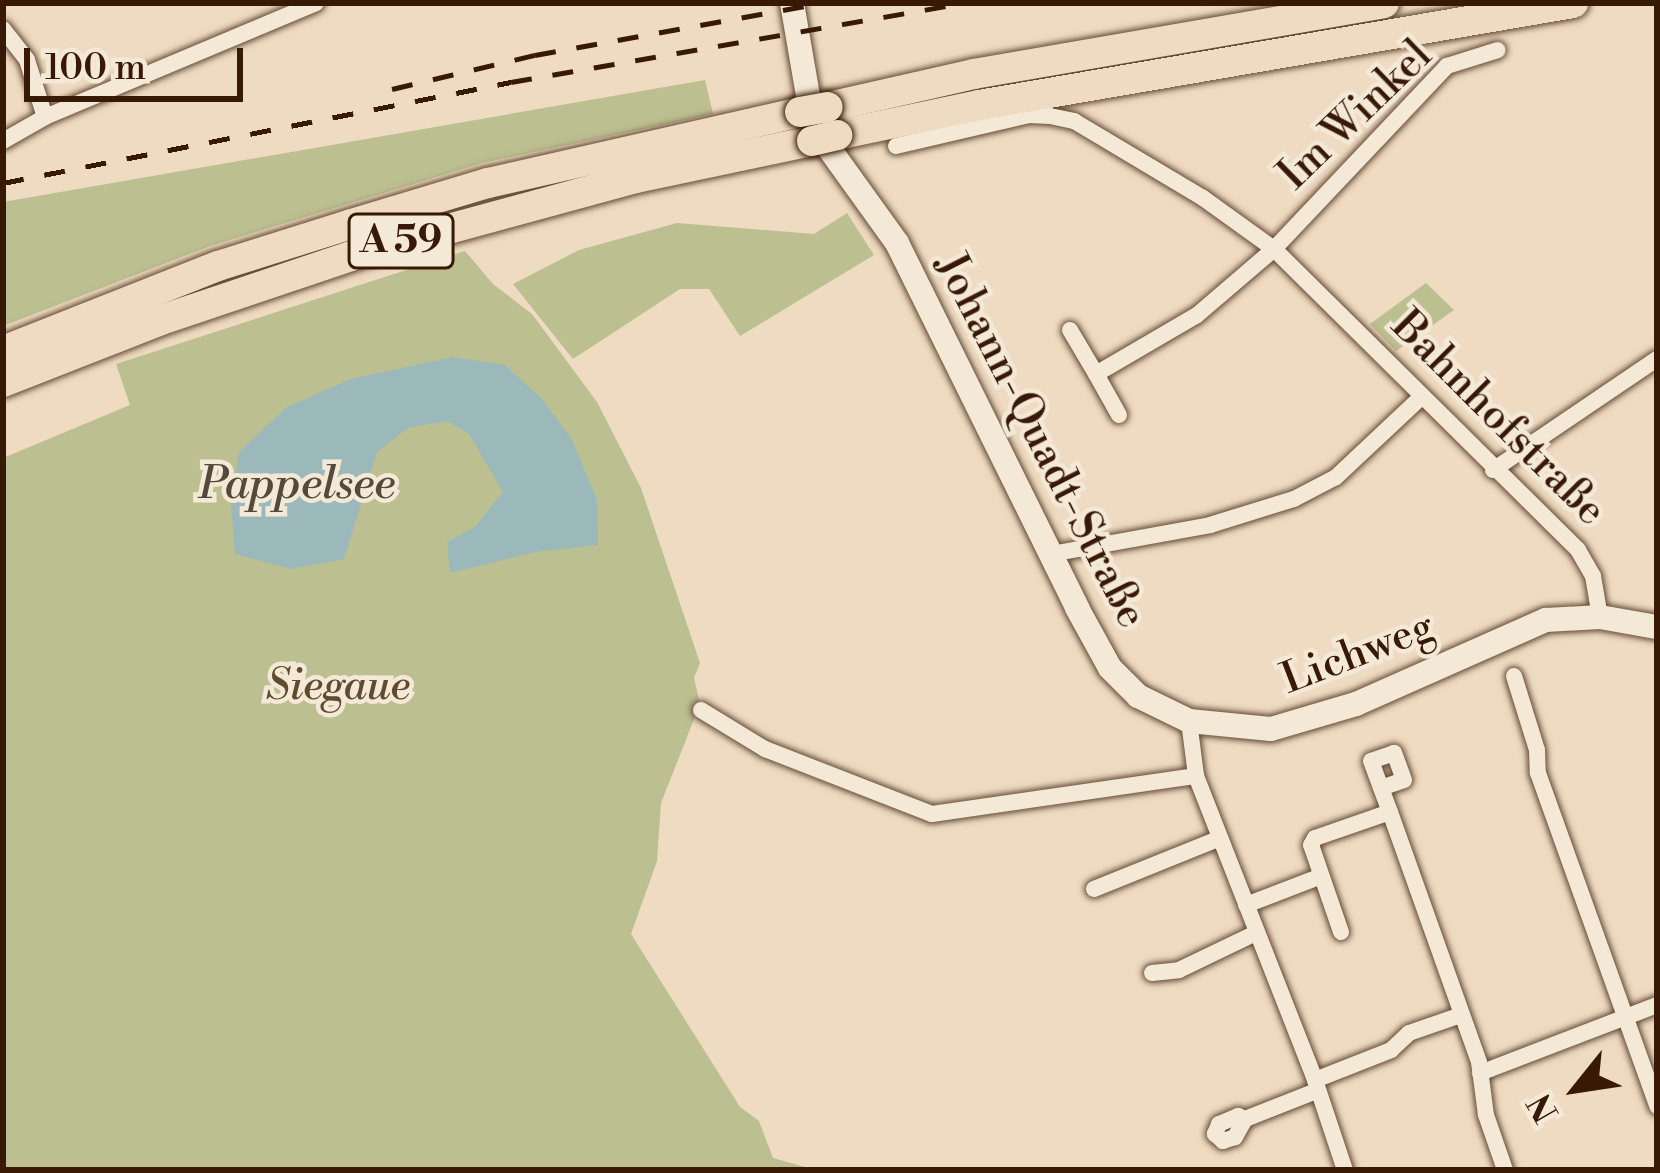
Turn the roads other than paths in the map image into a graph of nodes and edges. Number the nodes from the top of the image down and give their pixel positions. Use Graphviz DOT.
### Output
graph roads {
  1 [pos="316,3"];
  2 [pos="792,3"];
  3 [pos="1384,3"];
  4 [pos="1573,3"];
  5 [pos="3,29"];
  6 [pos="1498,50"];
  7 [pos="45,117"];
  8 [pos="819,124"];
  9 [pos="3,141"];
  10 [pos="896,146"];
  11 [pos="1274,249"];
  12 [pos="1070,330"];
  13 [pos="3,351"];
  14 [pos="1657,359"];
  15 [pos="1096,374"];
  16 [pos="3,382"];
  17 [pos="1420,398"];
  18 [pos="1119,415"];
  19 [pos="1493,470"];
  20 [pos="1051,554"];
  21 [pos="1600,616"];
  22 [pos="1657,627"];
  23 [pos="1514,676"];
  24 [pos="701,710"];
  25 [pos="1190,721"];
  26 [pos="1196,776"];
  27 [pos="1382,788"];
  28 [pos="1390,812"];
  29 [pos="1220,838"];
  30 [pos="1318,877"];
  31 [pos="1094,889"];
  32 [pos="1246,905"];
  33 [pos="1256,932"];
  34 [pos="1341,932"];
  35 [pos="1152,974"];
  36 [pos="1657,1005"];
  37 [pos="1461,1015"];
  38 [pos="1624,1018"];
  39 [pos="1480,1073"];
  40 [pos="1316,1085"];
  41 [pos="1657,1106"];
  42 [pos="1245,1119"];
  43 [pos="1345,1170"];
  44 [pos="1505,1170"];
  1 -- 7 [label="street"];
  2 -- 20 [label="main road, Johann-Quadt-Straße"];
  3 -- 8 [label="highway, A 59"];
  4 -- 8 [label="highway, A 59"];
  5 -- 7 [label="street"];
  6 -- 11 [label="street, Im Winkel"];
  7 -- 9 [label="street"];
  8 -- 13 [label="highway, A 59"];
  8 -- 16 [label="highway, A 59"];
  10 -- 11 [label="street, Bahnhofstraße"];
  11 -- 15 [label="street"];
  11 -- 17 [label="street, Bahnhofstraße"];
  12 -- 15 [label="street"];
  14 -- 19 [label="street"];
  15 -- 18 [label="street"];
  17 -- 19 [label="street, Bahnhofstraße"];
  17 -- 20 [label="street"];
  19 -- 21 [label="street, Bahnhofstraße"];
  20 -- 25 [label="main road, Johann-Quadt-Straße"];
  21 -- 22 [label="main road"];
  21 -- 25 [label="main road, Lichweg"];
  23 -- 38 [label="street"];
  24 -- 26 [label="street"];
  25 -- 26 [label="street"];
  26 -- 29 [label="street"];
  27 -- 28 [label="street"];
  28 -- 30 [label="street"];
  28 -- 37 [label="street"];
  29 -- 31 [label="street"];
  29 -- 32 [label="street"];
  30 -- 32 [label="street"];
  30 -- 34 [label="street"];
  32 -- 33 [label="street"];
  33 -- 35 [label="street"];
  33 -- 40 [label="street"];
  36 -- 38 [label="street"];
  37 -- 39 [label="street"];
  37 -- 40 [label="street"];
  38 -- 39 [label="street"];
  38 -- 41 [label="street"];
  39 -- 44 [label="street"];
  40 -- 42 [label="street"];
  40 -- 43 [label="street"];
}
